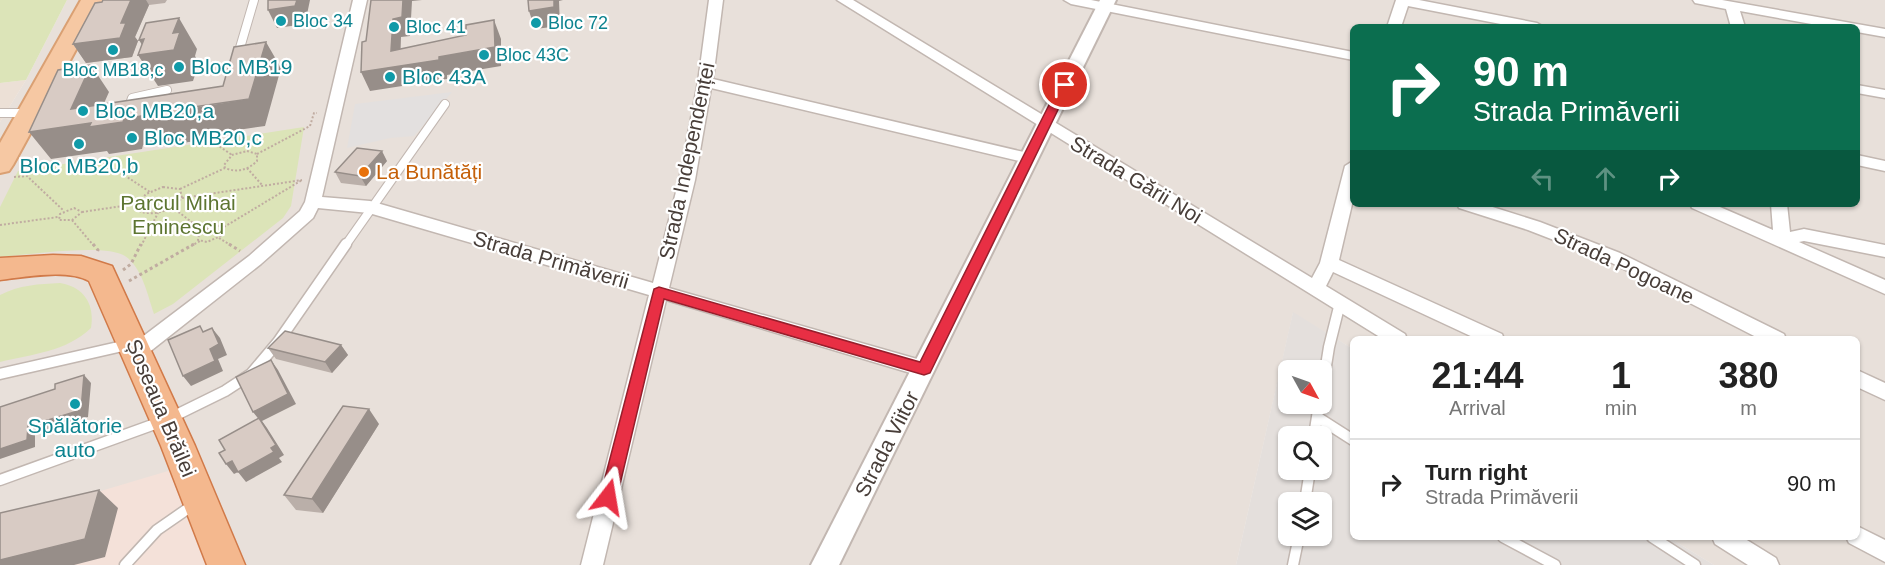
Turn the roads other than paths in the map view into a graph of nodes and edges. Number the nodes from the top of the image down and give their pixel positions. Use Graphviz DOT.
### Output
graph roads {
  1 [pos="92,0"];
  2 [pos="254,0"];
  3 [pos="360,0"];
  4 [pos="716,0"];
  5 [pos="844,0"];
  6 [pos="1071,0"];
  7 [pos="1700,0"];
  8 [pos="1793,0"];
  9 [pos="1403,1"];
  10 [pos="1107,3"];
  11 [pos="1732,6"];
  12 [pos="1801,18"];
  13 [pos="1395,24"];
  14 [pos="1522,24"];
  15 [pos="1737,24"];
  16 [pos="1834,24"];
  17 [pos="1860,29"];
  18 [pos="1885,33"];
  19 [pos="1350,55"];
  20 [pos="234,67"];
  21 [pos="705,82"];
  22 [pos="167,90"];
  23 [pos="1860,90"];
  24 [pos="1885,94"];
  25 [pos="445,104"];
  26 [pos="0,113"];
  27 [pos="30,113"];
  28 [pos="134,116"];
  29 [pos="1045,124"];
  30 [pos="1028,158"];
  31 [pos="1860,161"];
  32 [pos="1885,166"];
  33 [pos="4,171"];
  34 [pos="1350,180"];
  35 [pos="313,202"];
  36 [pos="370,207"];
  37 [pos="1474,207"];
  38 [pos="1705,207"];
  39 [pos="1780,207"];
  40 [pos="1781,240"];
  41 [pos="1885,251"];
  42 [pos="1329,262"];
  43 [pos="0,269"];
  44 [pos="98,278"];
  45 [pos="1885,287"];
  46 [pos="0,288"];
  47 [pos="1316,288"];
  48 [pos="659,292"];
  49 [pos="1340,303"];
  50 [pos="1393,336"];
  51 [pos="1489,336"];
  52 [pos="1771,336"];
  53 [pos="134,348"];
  54 [pos="1327,360"];
  55 [pos="924,369"];
  56 [pos="0,374"];
  57 [pos="1860,380"];
  58 [pos="1885,392"];
  59 [pos="1317,414"];
  60 [pos="1317,417"];
  61 [pos="166,420"];
  62 [pos="1316,426"];
  63 [pos="1350,438"];
  64 [pos="0,480"];
  65 [pos="200,500"];
  66 [pos="1860,538"];
  67 [pos="1509,540"];
  68 [pos="1657,540"];
  69 [pos="1728,540"];
  70 [pos="1297,546"];
  71 [pos="1885,552"];
  72 [pos="125,565"];
  73 [pos="226,565"];
  74 [pos="592,565"];
  75 [pos="825,565"];
  76 [pos="1293,565"];
  77 [pos="1555,565"];
  78 [pos="1695,565"];
  79 [pos="1768,565"];
  1 -- 27 [label="main road"];
  2 -- 20 [label="lane"];
  3 -- 35 [label="street"];
  4 -- 21 [label="street, Strada Independenței"];
  5 -- 29 [label="street, Strada Gării Noi"];
  6 -- 10 [label="street"];
  7 -- 11 [label="street"];
  8 -- 12 [label="street"];
  9 -- 13 [label="street"];
  9 -- 14 [label="street"];
  10 -- 19 [label="street"];
  10 -- 29 [label="street, Strada Viitor"];
  11 -- 12 [label="street"];
  11 -- 15 [label="street"];
  12 -- 16 [label="street"];
  17 -- 18 [label="street"];
  21 -- 30 [label="street"];
  21 -- 48 [label="street, Strada Independenței"];
  22 -- 28 [label="lane"];
  23 -- 24 [label="street"];
  25 -- 36 [label="lane"];
  26 -- 27 [label="lane"];
  27 -- 33 [label="main road"];
  29 -- 30 [label="street, Strada Viitor"];
  29 -- 47 [label="street, Strada Gării Noi"];
  30 -- 55 [label="street, Strada Viitor"];
  31 -- 32 [label="street"];
  34 -- 42 [label="street"];
  35 -- 36 [label="street, Strada Primăverii"];
  35 -- 53 [label="street"];
  36 -- 48 [label="street, Strada Primăverii"];
  36 -- 61 [label="lane"];
  37 -- 52 [label="street, Strada Pogoane"];
  38 -- 40 [label="street"];
  39 -- 40 [label="street"];
  40 -- 41 [label="street"];
  40 -- 45 [label="street"];
  42 -- 47 [label="street"];
  42 -- 51 [label="street"];
  43 -- 44 [label="highway"];
  44 -- 46 [label="highway"];
  44 -- 53 [label="highway, Șoseaua Brăilei"];
  47 -- 49 [label="street, Strada Gării Noi"];
  48 -- 55 [label="street, Strada Primăverii"];
  48 -- 74 [label="street, Strada Independenței"];
  49 -- 50 [label="street, Strada Gării Noi"];
  49 -- 54 [label="lane"];
  53 -- 56 [label="lane"];
  53 -- 61 [label="highway, Șoseaua Brăilei"];
  55 -- 75 [label="street, Strada Viitor"];
  57 -- 58 [label="street"];
  59 -- 60 [label="lane"];
  60 -- 62 [label="lane"];
  60 -- 63 [label="lane"];
  61 -- 64 [label="lane"];
  61 -- 65 [label="highway, Șoseaua Brăilei"];
  65 -- 72 [label="lane"];
  65 -- 73 [label="highway, Șoseaua Brăilei"];
  66 -- 71 [label="street"];
  67 -- 77 [label="lane"];
  68 -- 78 [label="lane"];
  69 -- 79 [label="street"];
  70 -- 76 [label="lane"];
}
